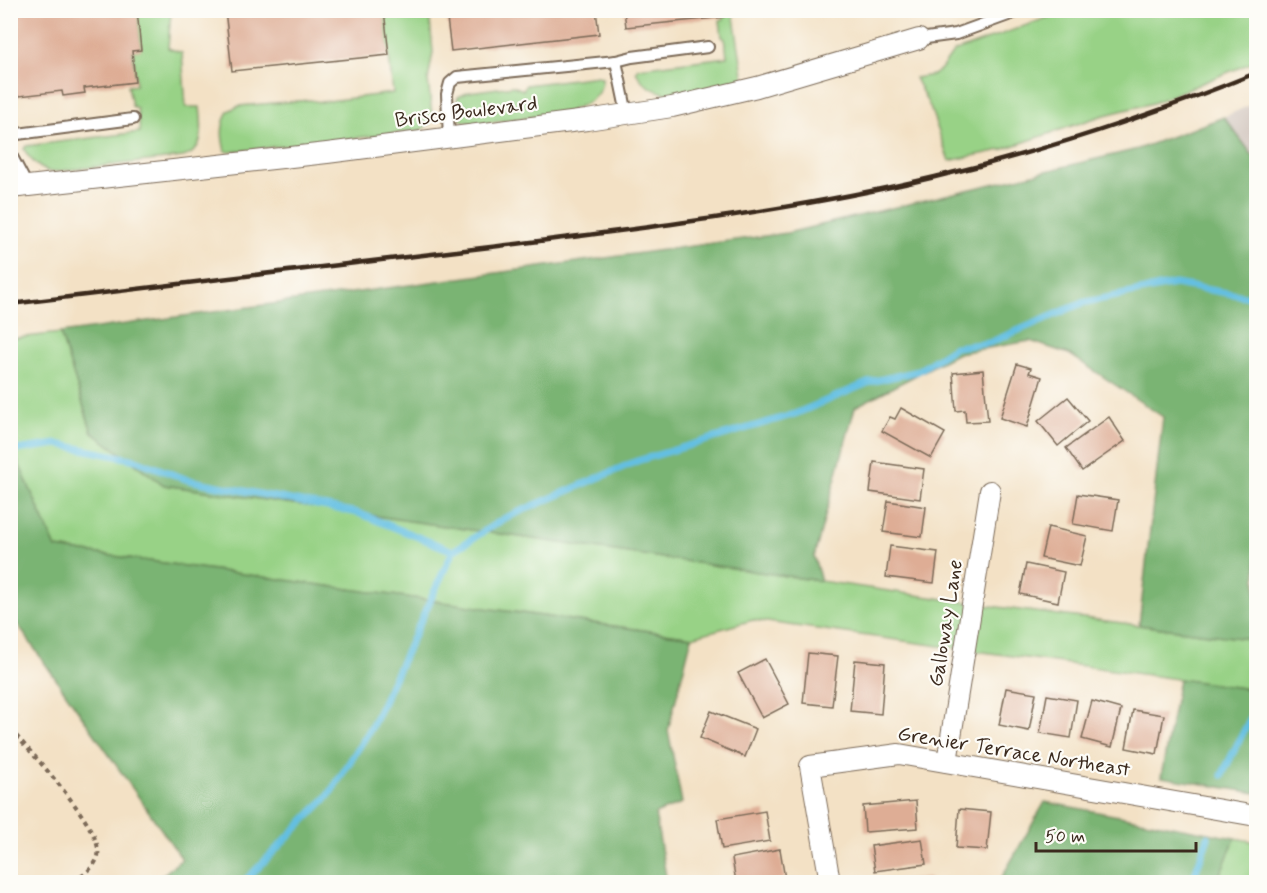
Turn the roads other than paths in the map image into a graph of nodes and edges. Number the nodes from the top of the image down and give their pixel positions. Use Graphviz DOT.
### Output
graph roads {
  1 [pos="1022,10"];
  2 [pos="919,39"];
  3 [pos="708,47"];
  4 [pos="615,61"];
  5 [pos="627,114"];
  6 [pos="132,119"];
  7 [pos="10,135"];
  8 [pos="449,138"];
  9 [pos="10,153"];
  10 [pos="19,188"];
  11 [pos="990,490"];
  12 [pos="947,762"];
  13 [pos="1257,816"];
  14 [pos="830,882"];
  1 -- 2 [label="lane"];
  2 -- 5 [label="street, Brisco Boulevard"];
  3 -- 4 [label="lane"];
  4 -- 5 [label="lane"];
  4 -- 8 [label="lane"];
  5 -- 8 [label="street, Brisco Boulevard"];
  6 -- 7 [label="lane"];
  8 -- 10 [label="street, Brisco Boulevard"];
  9 -- 10 [label="lane"];
  11 -- 12 [label="street, Galloway Lane"];
  12 -- 13 [label="street, Grenier Terrace Northeast"];
  12 -- 14 [label="street, Grenier Terrace Northeast"];
}
